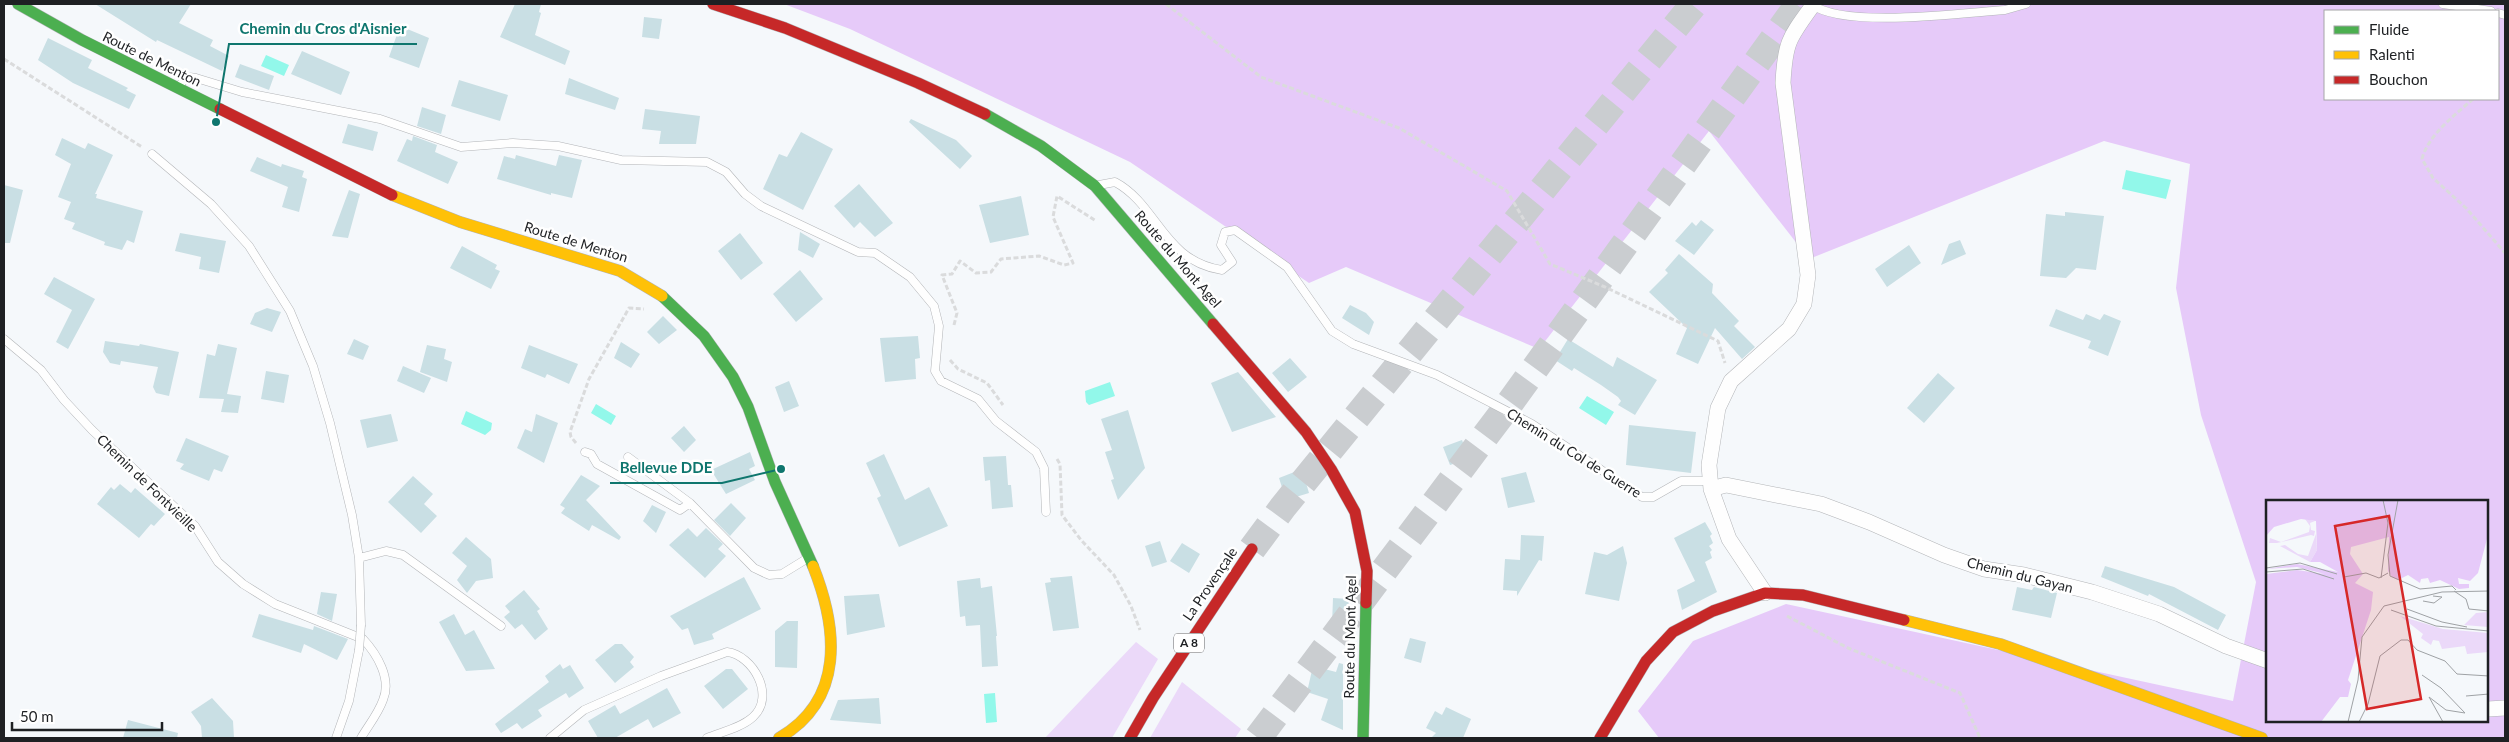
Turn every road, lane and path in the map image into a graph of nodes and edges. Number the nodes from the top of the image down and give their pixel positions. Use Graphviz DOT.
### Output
graph roads {
  1 [pos="18,4"];
  2 [pos="713,4"];
  3 [pos="1166,4"];
  4 [pos="2026,4"];
  5 [pos="2443,4"];
  6 [pos="1812,5"];
  7 [pos="2484,10"];
  8 [pos="4,58"];
  9 [pos="179,88"];
  10 [pos="2472,100"];
  11 [pos="152,154"];
  12 [pos="1095,186"];
  13 [pos="1097,216"];
  14 [pos="2505,253"];
  15 [pos="668,300"];
  16 [pos="953,330"];
  17 [pos="4,339"];
  18 [pos="948,358"];
  19 [pos="1731,381"];
  20 [pos="1004,408"];
  21 [pos="586,452"];
  22 [pos="628,457"];
  23 [pos="1055,457"];
  24 [pos="1711,485"];
  25 [pos="690,504"];
  26 [pos="1046,512"];
  27 [pos="1252,549"];
  28 [pos="811,556"];
  29 [pos="359,558"];
  30 [pos="1765,593"];
  31 [pos="1786,616"];
  32 [pos="501,626"];
  33 [pos="1140,630"];
  34 [pos="2266,660"];
  35 [pos="2505,708"];
  36 [pos="2489,709"];
  37 [pos="336,738"];
  38 [pos="361,738"];
  39 [pos="550,738"];
  40 [pos="707,738"];
  41 [pos="779,738"];
  42 [pos="1130,738"];
  43 [pos="1363,738"];
  44 [pos="1600,738"];
  45 [pos="1980,738"];
  46 [pos="2262,738"];
  1 -- 9 [label="main road, Route de Menton"];
  2 -- 12 [label="main road, Route du Mont Agel"];
  3 -- 19 [label="path"];
  4 -- 6 [label="lane"];
  5 -- 7 [label="lane"];
  6 -- 19 [label="street"];
  8 -- 11 [label="path"];
  9 -- 15 [label="main road, Route de Menton"];
  9 -- 26 [label="lane"];
  10 -- 14 [label="path"];
  11 -- 29 [label="lane"];
  12 -- 24 [label="lane, Chemin du Col de Guerre"];
  12 -- 43 [label="main road, Route du Mont Agel"];
  13 -- 16 [label="path"];
  15 -- 21 [label="path"];
  15 -- 28 [label="main road, Route de Menton"];
  17 -- 38 [label="lane, Chemin de Fontvieille"];
  18 -- 20 [label="path"];
  19 -- 24 [label="street"];
  21 -- 25 [label="lane"];
  22 -- 25 [label="lane"];
  23 -- 33 [label="path"];
  24 -- 30 [label="street"];
  24 -- 34 [label="street, Chemin du Gayan"];
  25 -- 28 [label="lane"];
  27 -- 42 [label="main road, La Provençale / A 8"];
  28 -- 41 [label="main road, Route de Menton"];
  29 -- 32 [label="lane"];
  29 -- 37 [label="lane, bridge"];
  30 -- 44 [label="main road"];
  30 -- 46 [label="main road"];
  31 -- 45 [label="path"];
  35 -- 36 [label="street"];
  39 -- 40 [label="lane"];
}
